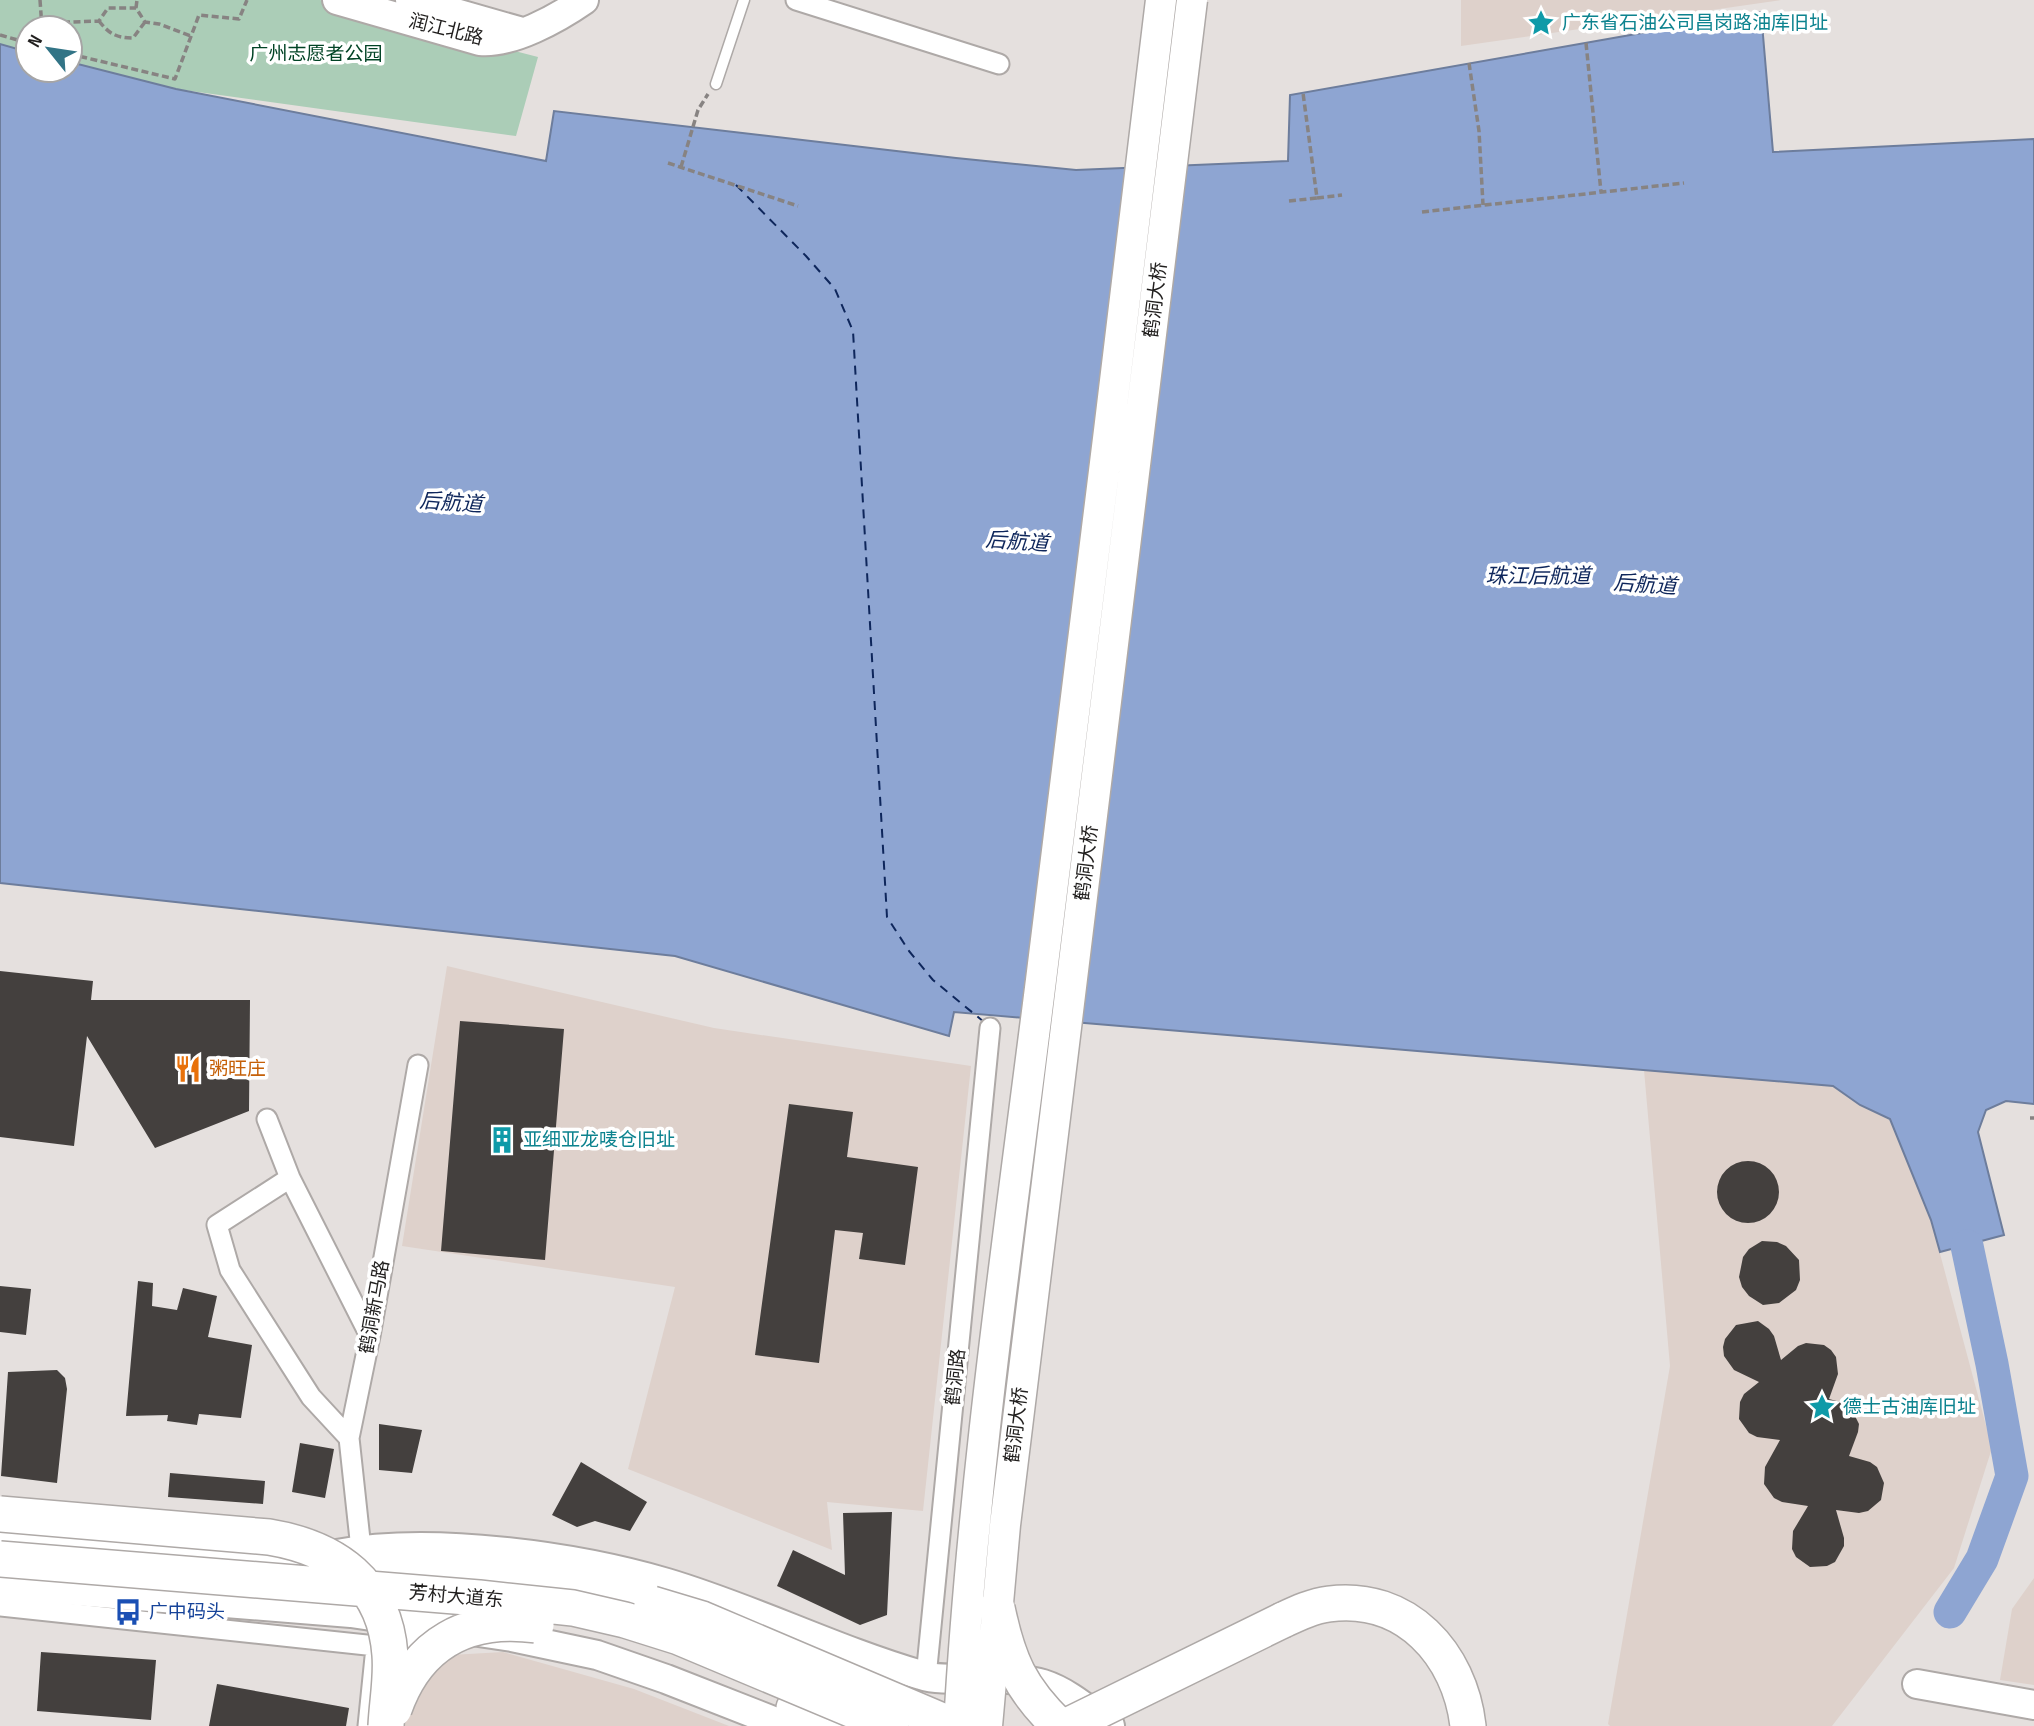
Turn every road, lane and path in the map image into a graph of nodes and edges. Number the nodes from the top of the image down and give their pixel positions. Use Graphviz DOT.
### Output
graph roads {
  1 [pos="137,0"];
  2 [pos="247,0"];
  3 [pos="337,0"];
  4 [pos="410,0"];
  5 [pos="584,0"];
  6 [pos="744,0"];
  7 [pos="796,0"];
  8 [pos="1161,0"];
  9 [pos="1192,0"];
  10 [pos="136,8"];
  11 [pos="99,21"];
  12 [pos="84,22"];
  13 [pos="145,22"];
  14 [pos="522,32"];
  15 [pos="191,36"];
  16 [pos="1586,43"];
  17 [pos="84,57"];
  18 [pos="1469,63"];
  19 [pos="999,64"];
  20 [pos="716,84"];
  21 [pos="1303,93"];
  22 [pos="668,163"];
  23 [pos="681,167"];
  24 [pos="1684,183"];
  25 [pos="1601,192"];
  26 [pos="1342,195"];
  27 [pos="1317,198"];
  28 [pos="1289,201"];
  29 [pos="1483,205"];
  30 [pos="798,206"];
  31 [pos="1422,212"];
  32 [pos="990,1028"];
  33 [pos="418,1065"];
  34 [pos="267,1119"];
  35 [pos="289,1178"];
  36 [pos="370,1336"];
  37 [pos="349,1437"];
  38 [pos="0,1514"];
  39 [pos="0,1536"];
  40 [pos="360,1549"];
  41 [pos="0,1559"];
  42 [pos="304,1560"];
  43 [pos="0,1585"];
  44 [pos="0,1606"];
  45 [pos="997,1608"];
  46 [pos="512,1637"];
  47 [pos="376,1646"];
  48 [pos="926,1677"];
  49 [pos="1917,1684"];
  50 [pos="870,1689"];
  51 [pos="2034,1705"];
  52 [pos="368,1726"];
  53 [pos="387,1726"];
  54 [pos="786,1726"];
  55 [pos="841,1726"];
  56 [pos="891,1726"];
  57 [pos="923,1726"];
  58 [pos="929,1726"];
  59 [pos="954,1726"];
  60 [pos="959,1726"];
  61 [pos="987,1726"];
  62 [pos="1059,1726"];
  63 [pos="1067,1726"];
  64 [pos="1110,1726"];
  65 [pos="1468,1726"];
  1 -- 10 [label="path"];
  2 -- 15 [label="path"];
  3 -- 14 [label="street, 润江北路"];
  4 -- 14 [label="street, 润江北路"];
  5 -- 14 [label="street"];
  6 -- 20 [label="lane"];
  7 -- 19 [label="street"];
  8 -- 60 [label="main road, 鹤洞大桥, bridge"];
  9 -- 45 [label="main road, 鹤洞大桥, bridge"];
  10 -- 11 [label="path"];
  10 -- 13 [label="path"];
  11 -- 12 [label="path"];
  11 -- 13 [label="path"];
  13 -- 15 [label="path"];
  15 -- 17 [label="path"];
  16 -- 25 [label="path"];
  18 -- 29 [label="path"];
  20 -- 23 [label="path"];
  21 -- 27 [label="path"];
  22 -- 23 [label="path"];
  23 -- 30 [label="path"];
  24 -- 25 [label="path"];
  25 -- 29 [label="path"];
  26 -- 27 [label="path"];
  27 -- 28 [label="path"];
  29 -- 31 [label="path"];
  32 -- 48 [label="street, 鹤洞路"];
  33 -- 36 [label="street, 鹤洞新马路"];
  34 -- 35 [label="street"];
  35 -- 36 [label="street"];
  35 -- 37 [label="street"];
  36 -- 37 [label="street, 鹤洞新马路"];
  37 -- 40 [label="street, 鹤洞新马路"];
  38 -- 53 [label="highway, bridge"];
  39 -- 42 [label="highway, 芳村大道东"];
  40 -- 42 [label="street, 芳村大道东"];
  40 -- 48 [label="street, 芳村大道东"];
  41 -- 56 [label="highway, 芳村大道东, bridge"];
  42 -- 50 [label="highway, 芳村大道东, bridge"];
  43 -- 46 [label="street, 芳村大道东"];
  44 -- 47 [label="street"];
  45 -- 61 [label="main road, 鹤洞大桥, bridge"];
  45 -- 62 [label="highway, bridge"];
  46 -- 47 [label="street"];
  46 -- 54 [label="street, 芳村大道东"];
  47 -- 52 [label="street"];
  48 -- 57 [label="street, 鹤洞路"];
  48 -- 64 [label="street, 芳村大道东"];
  49 -- 51 [label="street"];
  50 -- 58 [label="highway, bridge"];
  50 -- 59 [label="highway, bridge"];
  53 -- 55 [label="highway, bridge"];
  63 -- 65 [label="highway, bridge"];
}
